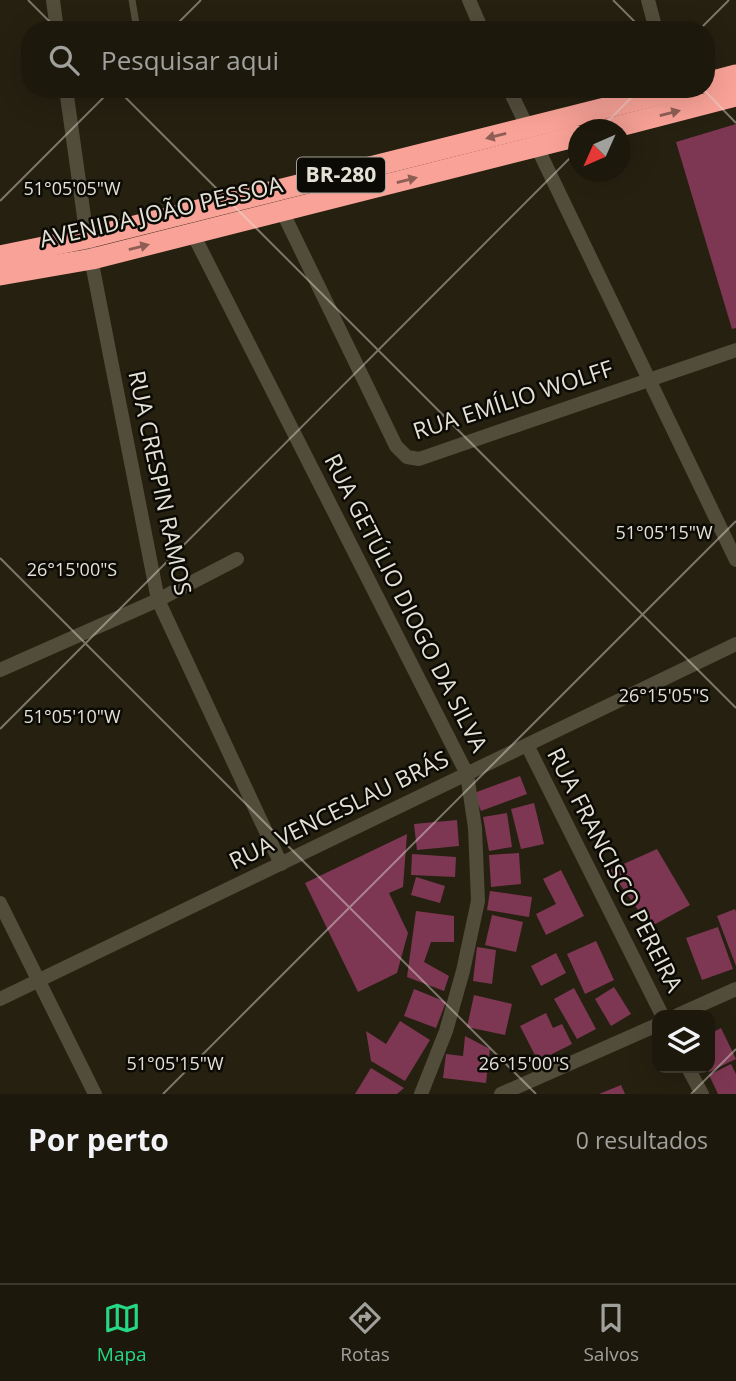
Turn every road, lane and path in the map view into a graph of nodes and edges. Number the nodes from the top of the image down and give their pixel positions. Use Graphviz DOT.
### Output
graph roads {
  1 [pos="53,0"];
  2 [pos="132,0"];
  3 [pos="469,0"];
  4 [pos="648,0"];
  5 [pos="56,21"];
  6 [pos="136,21"];
  7 [pos="478,21"];
  8 [pos="654,21"];
  9 [pos="736,75"];
  10 [pos="715,81"];
  11 [pos="736,96"];
  12 [pos="67,98"];
  13 [pos="513,98"];
  14 [pos="650,98"];
  15 [pos="631,123"];
  16 [pos="568,136"];
  17 [pos="531,138"];
  18 [pos="282,211"];
  19 [pos="193,234"];
  20 [pos="90,249"];
  21 [pos="0,256"];
  22 [pos="0,275"];
  23 [pos="736,350"];
  24 [pos="648,379"];
  25 [pos="237,559"];
  26 [pos="736,560"];
  27 [pos="158,600"];
  28 [pos="736,644"];
  29 [pos="0,670"];
  30 [pos="527,745"];
  31 [pos="467,774"];
  32 [pos="281,864"];
  33 [pos="0,903"];
  34 [pos="38,981"];
  35 [pos="736,989"];
  36 [pos="0,999"];
  37 [pos="660,1010"];
  38 [pos="689,1010"];
  39 [pos="652,1026"];
  40 [pos="691,1073"];
  41 [pos="94,1094"];
  42 [pos="421,1094"];
  43 [pos="501,1094"];
  44 [pos="702,1094"];
  1 -- 5 [label="street"];
  2 -- 6 [label="lane"];
  3 -- 7 [label="street"];
  4 -- 8 [label="street"];
  9 -- 10 [label="highway"];
  15 -- 11 [label="highway, one-way"];
  12 -- 20 [label="street, RUA CRESPIN RAMOS"];
  13 -- 17 [label="street"];
  14 -- 17 [label="highway, AVENIDA JOÃO PESSOA / BR-280"];
  16 -- 17 [label="highway, AVENIDA JOÃO PESSOA / BR-280"];
  18 -- 17 [label="highway, AVENIDA JOÃO PESSOA / BR-280, one-way"];
  17 -- 20 [label="highway, AVENIDA JOÃO PESSOA / BR-280, one-way"];
  17 -- 24 [label="street"];
  18 -- 19 [label="highway, AVENIDA JOÃO PESSOA / BR-280"];
  18 -- 24 [label="street, RUA EMÍLIO WOLFF"];
  20 -- 19 [label="highway, AVENIDA JOÃO PESSOA / BR-280, one-way"];
  19 -- 31 [label="street, RUA GETÚLIO DIOGO DA SILVA"];
  20 -- 21 [label="highway, AVENIDA JOÃO PESSOA / BR-280"];
  20 -- 22 [label="highway, AVENIDA JOÃO PESSOA / BR-280"];
  20 -- 27 [label="street, RUA CRESPIN RAMOS"];
  23 -- 24 [label="street, RUA EMÍLIO WOLFF"];
  24 -- 26 [label="street"];
  25 -- 27 [label="street"];
  27 -- 29 [label="street"];
  27 -- 32 [label="street, RUA CRESPIN RAMOS"];
  28 -- 30 [label="street, RUA VENCESLAU BRÁS"];
  30 -- 31 [label="street, RUA VENCESLAU BRÁS"];
  30 -- 37 [label="street, RUA FRANCISCO PEREIRA"];
  31 -- 32 [label="street, RUA VENCESLAU BRÁS"];
  31 -- 42 [label="street, RUA GETÚLIO DIOGO DA SILVA"];
  32 -- 34 [label="street, RUA VENCESLAU BRÁS"];
  33 -- 34 [label="street"];
  34 -- 36 [label="street, RUA VENCESLAU BRÁS"];
  34 -- 41 [label="street"];
  35 -- 38 [label="street"];
  39 -- 43 [label="street"];
  40 -- 44 [label="street"];
}
